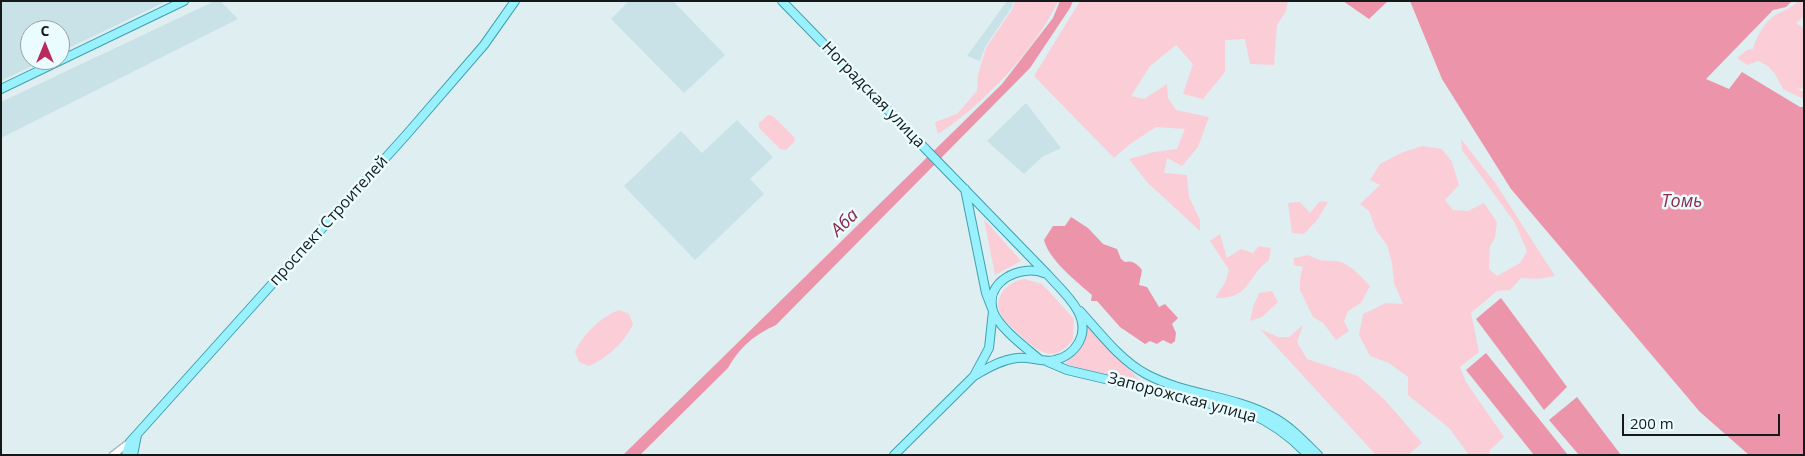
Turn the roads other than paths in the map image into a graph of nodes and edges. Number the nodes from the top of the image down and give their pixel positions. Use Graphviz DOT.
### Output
graph roads {
  1 [pos="184,1"];
  2 [pos="516,1"];
  3 [pos="782,1"];
  4 [pos="1,89"];
  5 [pos="965,189"];
  6 [pos="1047,274"];
  7 [pos="1075,306"];
  8 [pos="993,311"];
  9 [pos="1042,360"];
  10 [pos="974,376"];
  11 [pos="137,435"];
  12 [pos="130,442"];
  13 [pos="113,455"];
  14 [pos="126,455"];
  15 [pos="133,455"];
  16 [pos="894,455"];
  17 [pos="1308,455"];
  18 [pos="1318,455"];
  1 -- 4 [label="main road"];
  2 -- 11 [label="main road, проспект Строителей"];
  3 -- 5 [label="main road, Ноградская улица"];
  5 -- 6 [label="main road, Ноградская улица"];
  5 -- 8 [label="main road"];
  6 -- 7 [label="main road"];
  6 -- 8 [label="main road"];
  7 -- 9 [label="main road"];
  7 -- 18 [label="main road, Запорожская улица"];
  8 -- 9 [label="main road"];
  8 -- 10 [label="main road"];
  9 -- 10 [label="main road"];
  9 -- 17 [label="main road, Запорожская улица"];
  10 -- 16 [label="main road"];
  11 -- 12 [label="main road, проспект Строителей"];
  11 -- 15 [label="main road"];
  12 -- 13 [label="street"];
  12 -- 14 [label="main road"];
}
